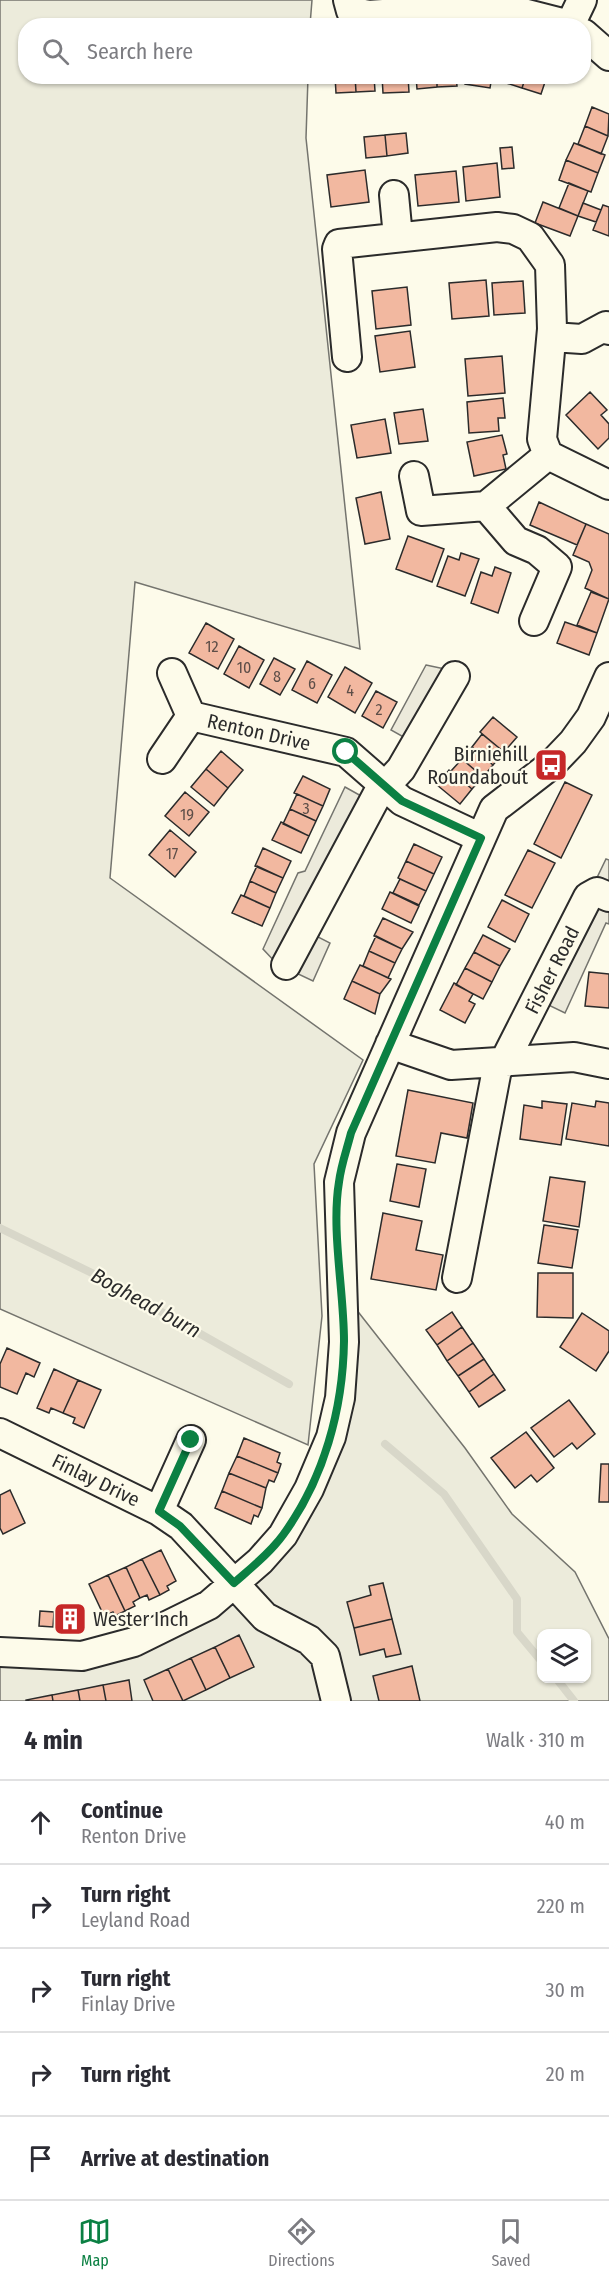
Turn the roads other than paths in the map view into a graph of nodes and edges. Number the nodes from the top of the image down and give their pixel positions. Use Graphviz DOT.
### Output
graph roads {
  1 [pos="348,0"];
  2 [pos="558,18"];
  3 [pos="591,36"];
  4 [pos="609,56"];
  5 [pos="394,195"];
  6 [pos="398,237"];
  7 [pos="608,325"];
  8 [pos="552,337"];
  9 [pos="347,357"];
  10 [pos="548,455"];
  11 [pos="414,476"];
  12 [pos="609,486"];
  13 [pos="486,506"];
  14 [pos="534,621"];
  15 [pos="172,673"];
  16 [pos="455,676"];
  17 [pos="609,677"];
  18 [pos="191,716"];
  19 [pos="162,759"];
  20 [pos="385,787"];
  21 [pos="481,838"];
  22 [pos="609,897"];
  23 [pos="286,965"];
  24 [pos="390,1044"];
  25 [pos="501,1064"];
  26 [pos="609,1064"];
  27 [pos="457,1278"];
  28 [pos="2,1437"];
  29 [pos="191,1440"];
  30 [pos="159,1511"];
  31 [pos="234,1583"];
  32 [pos="0,1652"];
  33 [pos="336,1701"];
  1 -- 2 [label="street"];
  3 -- 4 [label="street"];
  5 -- 6 [label="street"];
  6 -- 8 [label="street"];
  6 -- 9 [label="street"];
  7 -- 8 [label="street"];
  8 -- 10 [label="street"];
  10 -- 12 [label="street"];
  10 -- 13 [label="street"];
  11 -- 13 [label="street"];
  13 -- 14 [label="street"];
  15 -- 18 [label="street, Renton Drive"];
  16 -- 20 [label="street"];
  17 -- 21 [label="street"];
  18 -- 19 [label="street, Renton Drive"];
  18 -- 20 [label="street, Renton Drive"];
  20 -- 21 [label="street, Renton Drive"];
  20 -- 23 [label="street"];
  21 -- 24 [label="street"];
  22 -- 25 [label="street, Fisher Road"];
  24 -- 25 [label="street"];
  24 -- 31 [label="street"];
  25 -- 26 [label="street"];
  25 -- 27 [label="street"];
  28 -- 30 [label="street, Finlay Drive"];
  29 -- 30 [label="street"];
  30 -- 31 [label="street, Finlay Drive"];
  31 -- 32 [label="street"];
  31 -- 33 [label="street, Finlay Drive"];
}
